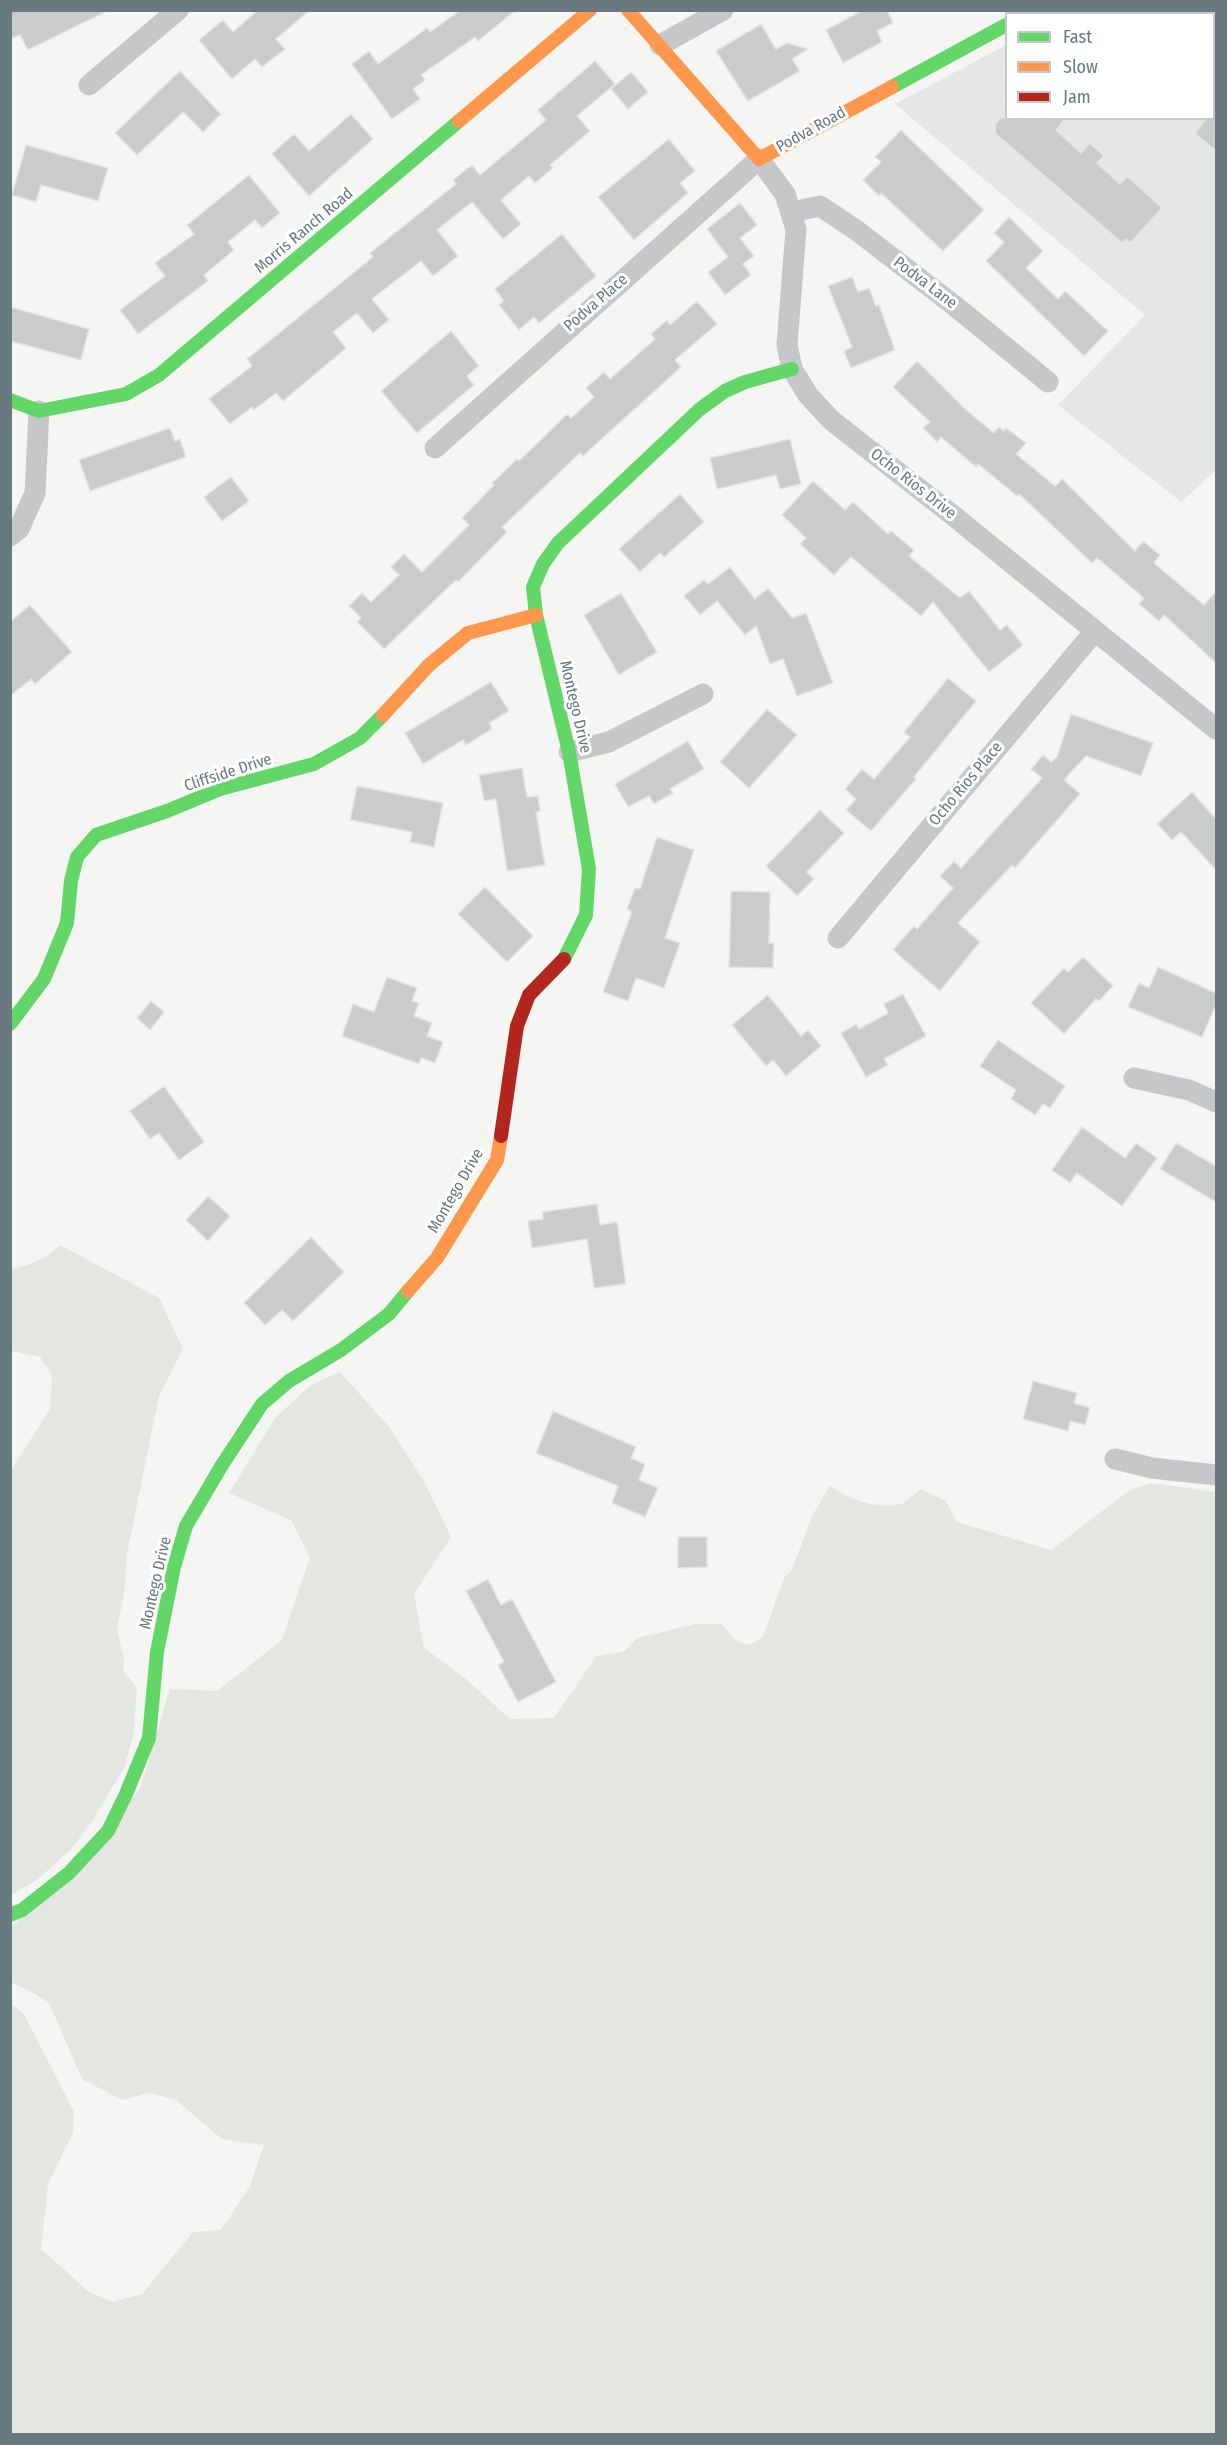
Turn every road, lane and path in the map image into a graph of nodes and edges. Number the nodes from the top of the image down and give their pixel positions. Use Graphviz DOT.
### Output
graph roads {
  1 [pos="178,10"];
  2 [pos="590,10"];
  3 [pos="628,10"];
  4 [pos="723,10"];
  5 [pos="1005,26"];
  6 [pos="660,45"];
  7 [pos="89,85"];
  8 [pos="759,159"];
  9 [pos="792,212"];
  10 [pos="792,369"];
  11 [pos="1048,382"];
  12 [pos="10,400"];
  13 [pos="39,411"];
  14 [pos="435,448"];
  15 [pos="10,536"];
  16 [pos="536,615"];
  17 [pos="1095,631"];
  18 [pos="703,694"];
  19 [pos="1216,729"];
  20 [pos="569,752"];
  21 [pos="838,938"];
  22 [pos="10,1024"];
  23 [pos="1134,1078"];
  24 [pos="1216,1102"];
  25 [pos="1115,1459"];
  26 [pos="1216,1476"];
  27 [pos="10,1915"];
  1 -- 7 [label="street"];
  2 -- 13 [label="street, Morris Ranch Road"];
  3 -- 6 [label="street, Podva Road"];
  4 -- 6 [label="street"];
  5 -- 8 [label="street, Podva Road"];
  6 -- 8 [label="street, Podva Road"];
  8 -- 9 [label="street, Ocho Rios Drive"];
  8 -- 14 [label="street, Podva Place"];
  9 -- 10 [label="street, Ocho Rios Drive"];
  9 -- 11 [label="street, Podva Lane"];
  10 -- 16 [label="street, Montego Drive"];
  10 -- 17 [label="street, Ocho Rios Drive"];
  12 -- 13 [label="street"];
  13 -- 15 [label="street"];
  16 -- 20 [label="street, Montego Drive"];
  16 -- 22 [label="street, Cliffside Drive"];
  17 -- 19 [label="street, Ocho Rios Drive"];
  17 -- 21 [label="street, Ocho Rios Place"];
  18 -- 20 [label="street"];
  20 -- 27 [label="street, Montego Drive"];
  23 -- 24 [label="street"];
  25 -- 26 [label="street"];
}
